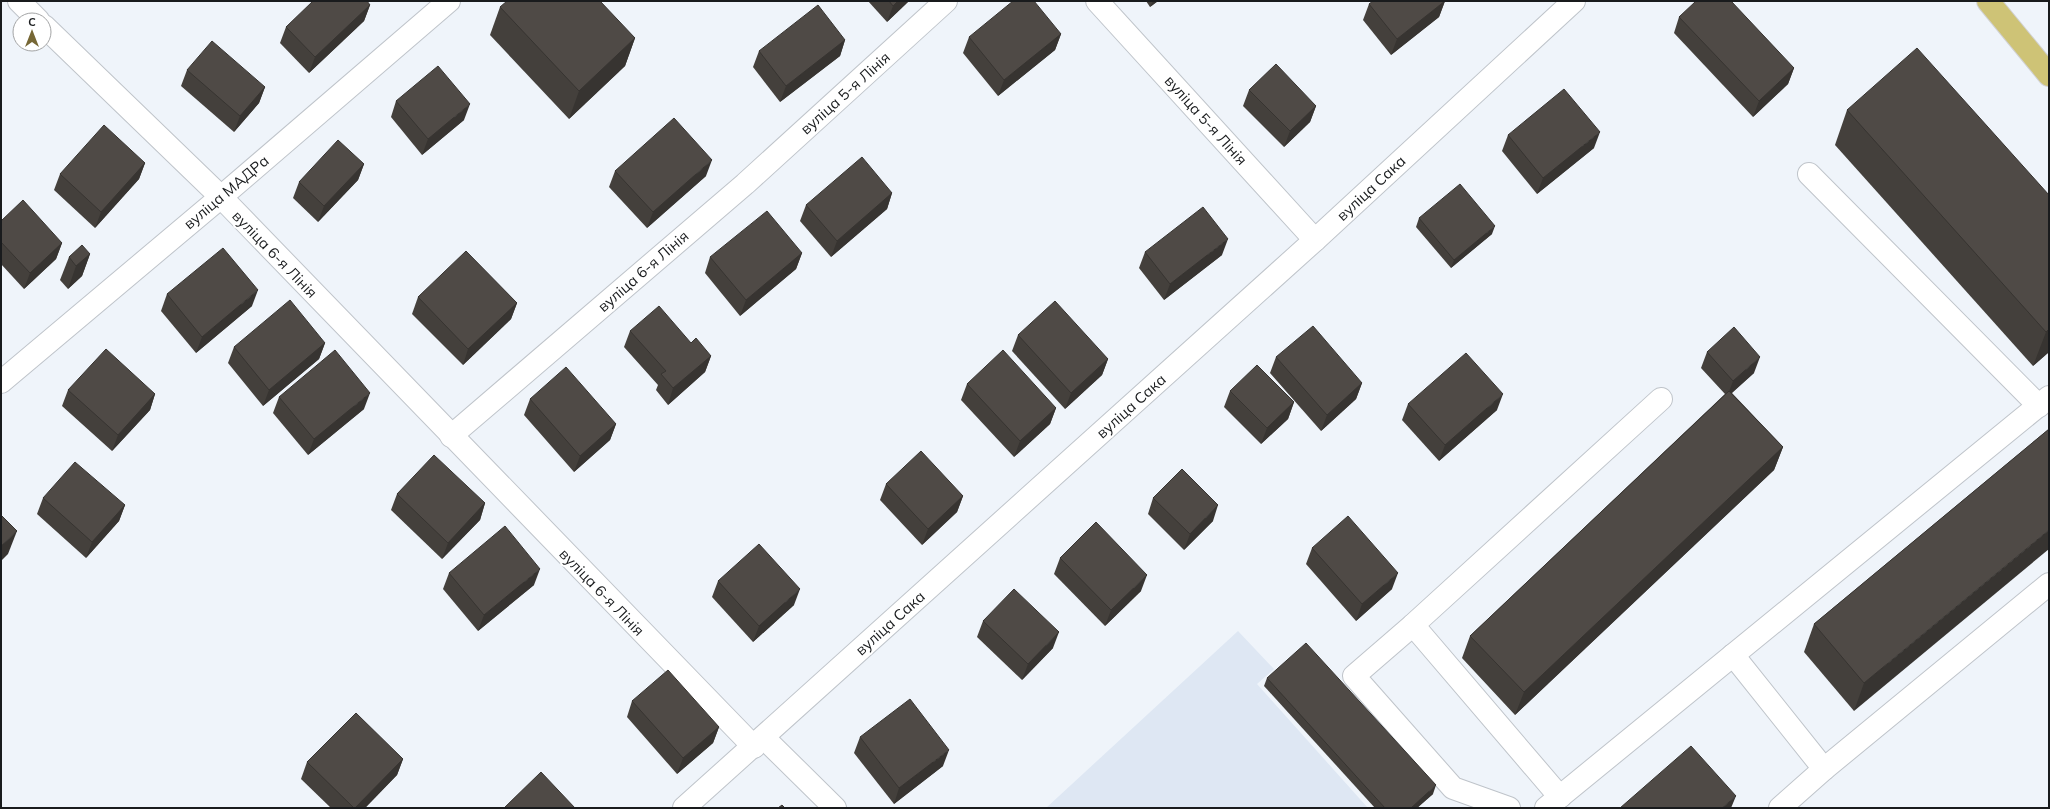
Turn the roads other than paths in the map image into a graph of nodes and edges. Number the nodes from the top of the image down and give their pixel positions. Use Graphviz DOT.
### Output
graph roads {
  1 [pos="19,1"];
  2 [pos="449,1"];
  3 [pos="946,1"];
  4 [pos="1097,1"];
  5 [pos="1574,1"];
  6 [pos="1988,1"];
  7 [pos="30,12"];
  8 [pos="52,34"];
  9 [pos="2049,75"];
  10 [pos="1809,174"];
  11 [pos="744,184"];
  12 [pos="221,197"];
  13 [pos="1315,240"];
  14 [pos="1,382"];
  15 [pos="1661,399"];
  16 [pos="2044,402"];
  17 [pos="451,436"];
  18 [pos="2049,584"];
  19 [pos="1413,625"];
  20 [pos="1733,655"];
  21 [pos="759,742"];
  22 [pos="1824,769"];
  23 [pos="1553,802"];
  24 [pos="684,808"];
  25 [pos="835,808"];
  26 [pos="1509,808"];
  27 [pos="1780,808"];
  1 -- 7 [label="street"];
  2 -- 12 [label="street, вуліца МАДРа"];
  3 -- 11 [label="street, вуліца 5-я Лінія"];
  4 -- 13 [label="street, вуліца 5-я Лінія"];
  5 -- 13 [label="street, вуліца Сака"];
  6 -- 9 [label="main road"];
  8 -- 12 [label="street, вуліца 6-я Лінія"];
  10 -- 16 [label="street"];
  11 -- 17 [label="street, вуліца 6-я Лінія"];
  12 -- 14 [label="street, вуліца МАДРа"];
  12 -- 17 [label="street, вуліца 6-я Лінія"];
  13 -- 21 [label="street, вуліца Сака"];
  15 -- 19 [label="street"];
  16 -- 20 [label="street"];
  17 -- 21 [label="street, вуліца 6-я Лінія"];
  18 -- 22 [label="street"];
  19 -- 23 [label="street"];
  19 -- 26 [label="street"];
  20 -- 22 [label="street"];
  20 -- 23 [label="street"];
  21 -- 24 [label="street, вуліца Сака"];
  21 -- 25 [label="street, вуліца 6-я Лінія"];
  22 -- 27 [label="street"];
}
